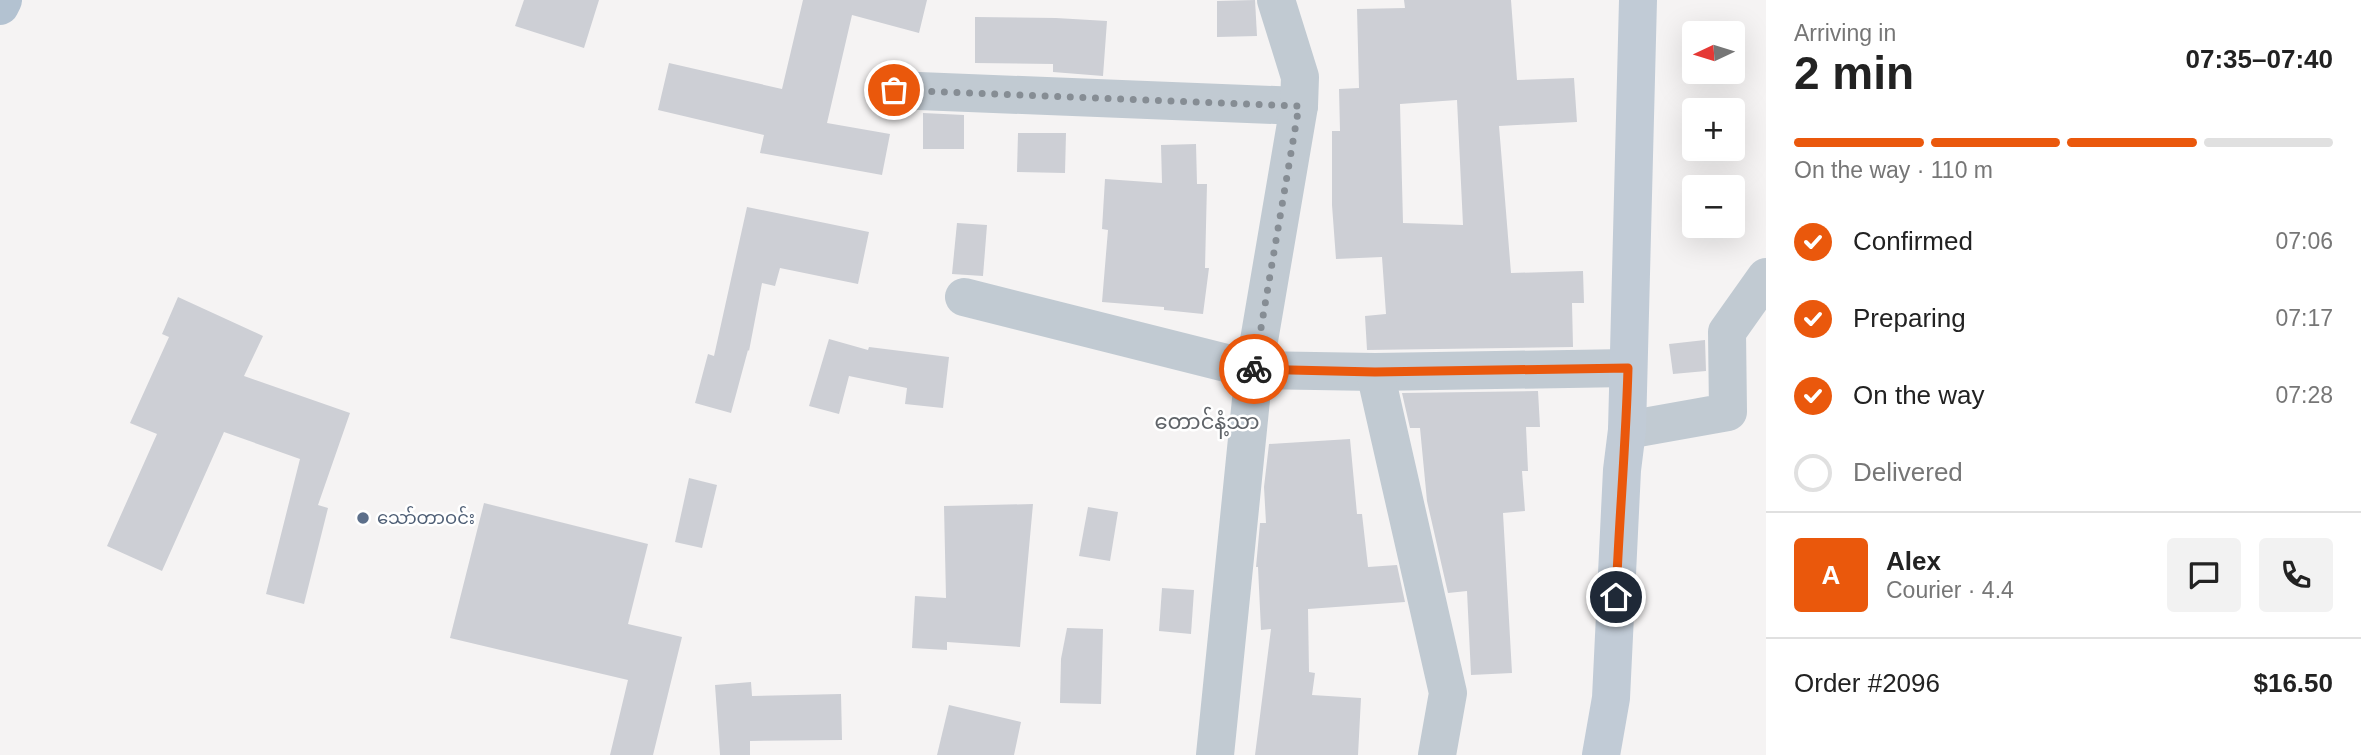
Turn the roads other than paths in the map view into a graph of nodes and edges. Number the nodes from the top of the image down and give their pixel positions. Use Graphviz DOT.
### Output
graph roads {
  1 [pos="3,0"];
  2 [pos="1276,0"];
  3 [pos="1638,0"];
  4 [pos="0,6"];
  5 [pos="894,90"];
  6 [pos="1299,106"];
  7 [pos="1766,276"];
  8 [pos="964,297"];
  9 [pos="1628,368"];
  10 [pos="1254,370"];
  11 [pos="1375,372"];
  12 [pos="1627,430"];
  13 [pos="1215,755"];
  14 [pos="1437,755"];
  15 [pos="1601,755"];
  1 -- 4 [label="main road"];
  2 -- 6 [label="street"];
  3 -- 9 [label="main road"];
  5 -- 6 [label="street"];
  6 -- 10 [label="street"];
  7 -- 12 [label="street"];
  8 -- 10 [label="street"];
  9 -- 11 [label="street"];
  9 -- 12 [label="main road"];
  10 -- 11 [label="street"];
  10 -- 13 [label="street"];
  11 -- 14 [label="street"];
  12 -- 15 [label="main road"];
}
